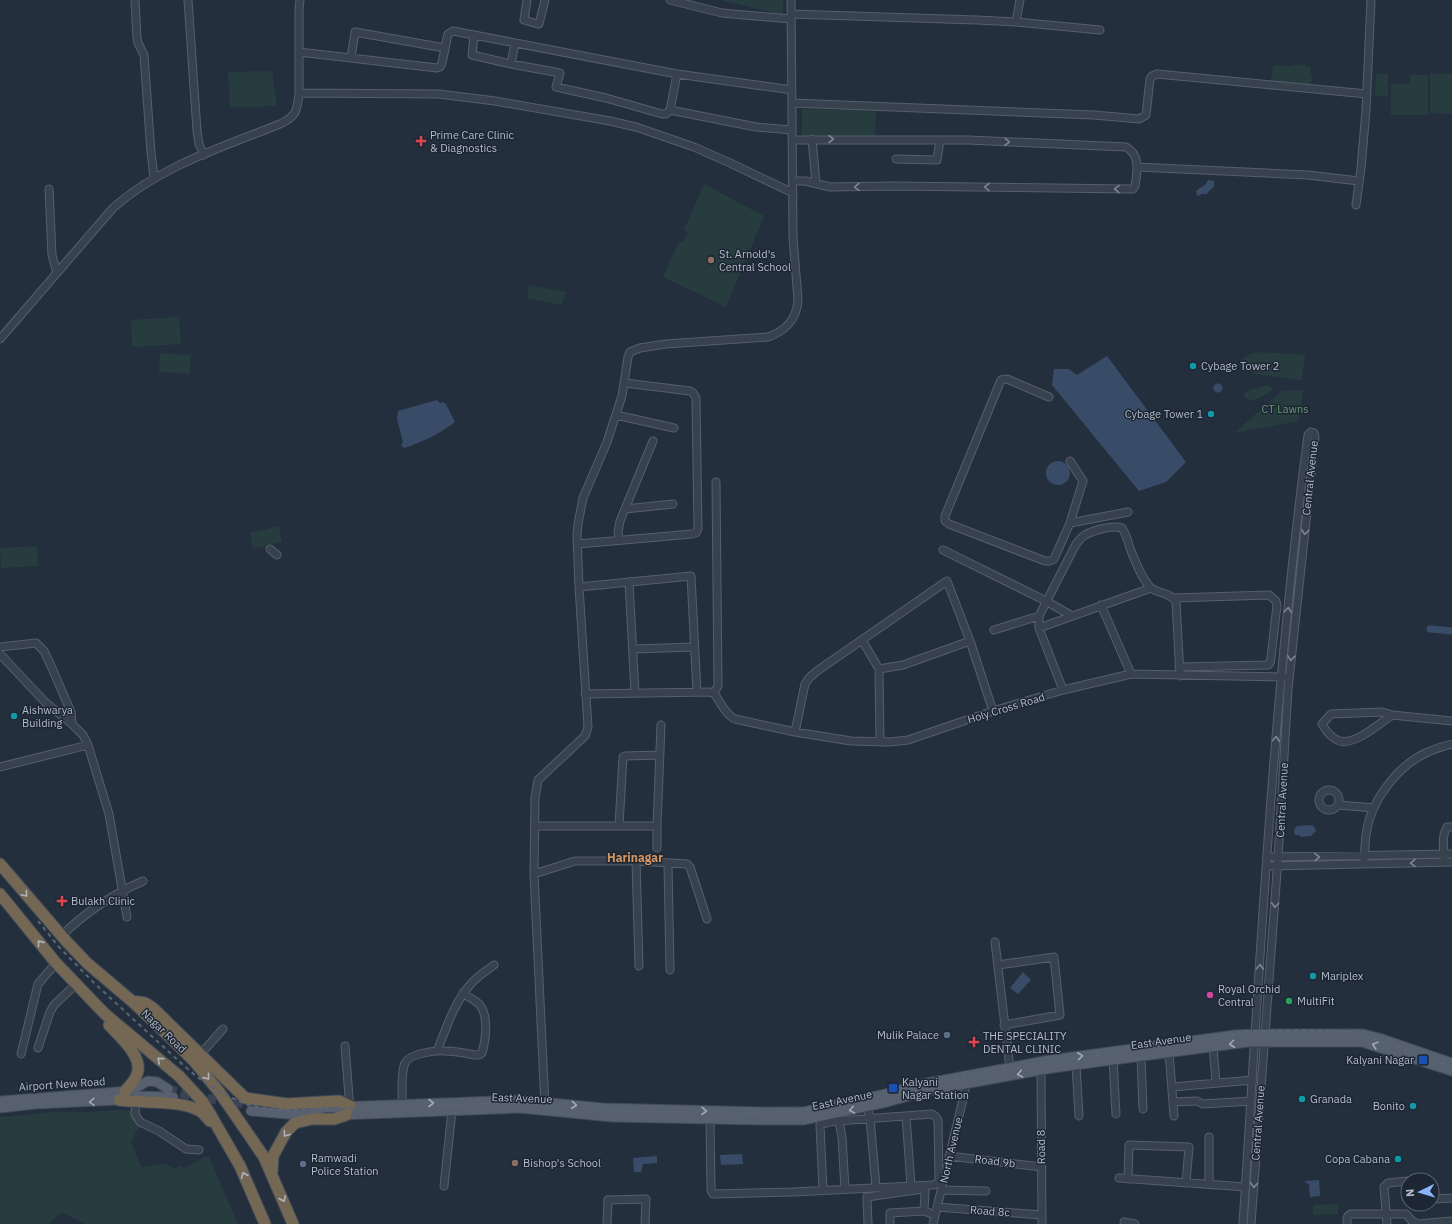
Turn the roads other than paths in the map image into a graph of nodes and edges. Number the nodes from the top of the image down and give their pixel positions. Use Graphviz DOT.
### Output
graph roads {
  1 [pos="135,0"];
  2 [pos="188,0"];
  3 [pos="300,0"];
  4 [pos="527,0"];
  5 [pos="545,0"];
  6 [pos="670,0"];
  7 [pos="791,0"];
  8 [pos="1020,0"];
  9 [pos="1371,0"];
  10 [pos="791,17"];
  11 [pos="1016,22"];
  12 [pos="1100,30"];
  13 [pos="474,35"];
  14 [pos="515,43"];
  15 [pos="445,48"];
  16 [pos="299,52"];
  17 [pos="351,58"];
  18 [pos="511,64"];
  19 [pos="677,74"];
  20 [pos="792,90"];
  21 [pos="299,93"];
  22 [pos="1367,94"];
  23 [pos="792,103"];
  24 [pos="670,110"];
  25 [pos="792,130"];
  26 [pos="812,139"];
  27 [pos="792,140"];
  28 [pos="940,140"];
  29 [pos="204,155"];
  30 [pos="896,159"];
  31 [pos="1137,167"];
  32 [pos="154,178"];
  33 [pos="1359,180"];
  34 [pos="793,181"];
  35 [pos="816,184"];
  36 [pos="49,189"];
  37 [pos="793,192"];
  38 [pos="1356,205"];
  39 [pos="57,273"];
  40 [pos="0,339"];
  41 [pos="625,383"];
  42 [pos="1049,397"];
  43 [pos="616,415"];
  44 [pos="674,428"];
  45 [pos="653,441"];
  46 [pos="1070,461"];
  47 [pos="716,482"];
  48 [pos="672,504"];
  49 [pos="625,509"];
  50 [pos="1128,512"];
  51 [pos="1298,514"];
  52 [pos="1307,515"];
  53 [pos="1070,523"];
  54 [pos="619,540"];
  55 [pos="578,544"];
  56 [pos="270,549"];
  57 [pos="943,550"];
  58 [pos="277,555"];
  59 [pos="1293,563"];
  60 [pos="1302,564"];
  61 [pos="629,582"];
  62 [pos="579,587"];
  63 [pos="1151,588"];
  64 [pos="1174,598"];
  65 [pos="1046,601"];
  66 [pos="1101,606"];
  67 [pos="1039,616"];
  68 [pos="1072,616"];
  69 [pos="1039,628"];
  70 [pos="994,630"];
  71 [pos="862,640"];
  72 [pos="970,641"];
  73 [pos="0,647"];
  74 [pos="694,647"];
  75 [pos="633,649"];
  76 [pos="0,654"];
  77 [pos="1179,667"];
  78 [pos="879,669"];
  79 [pos="1131,674"];
  80 [pos="1180,676"];
  81 [pos="1281,677"];
  82 [pos="1290,677"];
  83 [pos="1063,690"];
  84 [pos="696,692"];
  85 [pos="635,693"];
  86 [pos="585,694"];
  87 [pos="714,694"];
  88 [pos="993,711"];
  89 [pos="1392,715"];
  90 [pos="1452,721"];
  91 [pos="72,724"];
  92 [pos="661,725"];
  93 [pos="795,732"];
  94 [pos="880,742"];
  95 [pos="1452,744"];
  96 [pos="88,745"];
  97 [pos="659,755"];
  98 [pos="0,767"];
  99 [pos="1338,805"];
  100 [pos="1374,808"];
  101 [pos="535,826"];
  102 [pos="619,826"];
  103 [pos="657,826"];
  104 [pos="1452,827"];
  105 [pos="657,848"];
  106 [pos="1444,854"];
  107 [pos="1452,854"];
  108 [pos="1364,856"];
  109 [pos="1267,858"];
  110 [pos="1278,858"];
  111 [pos="636,861"];
  112 [pos="1448,862"];
  113 [pos="668,863"];
  114 [pos="0,864"];
  115 [pos="1364,864"];
  116 [pos="1266,866"];
  117 [pos="1278,866"];
  118 [pos="534,874"];
  119 [pos="143,881"];
  120 [pos="122,890"];
  121 [pos="0,894"];
  122 [pos="127,917"];
  123 [pos="707,919"];
  124 [pos="61,936"];
  125 [pos="995,942"];
  126 [pos="56,963"];
  127 [pos="494,965"];
  128 [pos="998,965"];
  129 [pos="639,966"];
  130 [pos="670,970"];
  131 [pos="76,984"];
  132 [pos="463,993"];
  133 [pos="100,1008"];
  134 [pos="1004,1024"];
  135 [pos="223,1029"];
  136 [pos="1260,1038"];
  137 [pos="346,1046"];
  138 [pos="1213,1046"];
  139 [pos="38,1048"];
  140 [pos="437,1051"];
  141 [pos="1169,1052"];
  142 [pos="21,1054"];
  143 [pos="1141,1056"];
  144 [pos="197,1058"];
  145 [pos="1113,1060"];
  146 [pos="1452,1063"];
  147 [pos="1076,1064"];
  148 [pos="1010,1068"];
  149 [pos="1040,1070"];
  150 [pos="1452,1071"];
  151 [pos="964,1080"];
  152 [pos="1252,1080"];
  153 [pos="1216,1083"];
  154 [pos="1172,1086"];
  155 [pos="122,1096"];
  156 [pos="0,1101"];
  157 [pos="136,1102"];
  158 [pos="866,1102"];
  159 [pos="1173,1102"];
  160 [pos="1251,1102"];
  161 [pos="545,1106"];
  162 [pos="0,1108"];
  163 [pos="251,1108"];
  164 [pos="402,1108"];
  165 [pos="1143,1109"];
  166 [pos="452,1111"];
  167 [pos="349,1112"];
  168 [pos="1116,1114"];
  169 [pos="906,1116"];
  170 [pos="1079,1116"];
  171 [pos="1174,1116"];
  172 [pos="870,1118"];
  173 [pos="710,1119"];
  174 [pos="839,1121"];
  175 [pos="222,1134"];
  176 [pos="1209,1137"];
  177 [pos="199,1150"];
  178 [pos="949,1156"];
  179 [pos="1042,1167"];
  180 [pos="272,1174"];
  181 [pos="1120,1178"];
  182 [pos="1128,1179"];
  183 [pos="1400,1182"];
  184 [pos="1186,1183"];
  185 [pos="1209,1184"];
  186 [pos="444,1186"];
  187 [pos="911,1186"];
  188 [pos="1246,1187"];
  189 [pos="876,1188"];
  190 [pos="844,1189"];
  191 [pos="823,1190"];
  192 [pos="941,1190"];
  193 [pos="986,1191"];
  194 [pos="1452,1198"];
  195 [pos="1440,1199"];
  196 [pos="924,1211"];
  197 [pos="936,1211"];
  198 [pos="1386,1214"];
  199 [pos="1042,1215"];
  200 [pos="1124,1222"];
  201 [pos="1450,1222"];
  202 [pos="265,1224"];
  203 [pos="293,1224"];
  204 [pos="607,1224"];
  205 [pos="645,1224"];
  206 [pos="868,1224"];
  207 [pos="890,1224"];
  208 [pos="933,1224"];
  209 [pos="1042,1224"];
  210 [pos="1135,1224"];
  211 [pos="1244,1224"];
  212 [pos="1251,1224"];
  213 [pos="1347,1224"];
  214 [pos="1387,1224"];
  1 -- 32 [label="street"];
  2 -- 29 [label="street"];
  3 -- 16 [label="street"];
  4 -- 5 [label="street"];
  6 -- 10 [label="street"];
  7 -- 10 [label="street"];
  8 -- 11 [label="street"];
  9 -- 22 [label="street"];
  10 -- 11 [label="street"];
  10 -- 20 [label="street"];
  11 -- 12 [label="street"];
  13 -- 14 [label="street"];
  13 -- 15 [label="street"];
  13 -- 18 [label="street"];
  14 -- 18 [label="street"];
  14 -- 19 [label="street"];
  15 -- 17 [label="street"];
  15 -- 17 [label="street"];
  16 -- 17 [label="street"];
  16 -- 21 [label="street"];
  18 -- 24 [label="street"];
  19 -- 20 [label="street"];
  19 -- 24 [label="street"];
  20 -- 23 [label="street"];
  21 -- 29 [label="street"];
  21 -- 37 [label="street"];
  22 -- 23 [label="street"];
  22 -- 33 [label="street"];
  23 -- 25 [label="street"];
  24 -- 25 [label="street"];
  25 -- 27 [label="street"];
  26 -- 27 [label="street"];
  26 -- 28 [label="street, one-way"];
  26 -- 35 [label="street"];
  27 -- 34 [label="street"];
  28 -- 30 [label="street"];
  28 -- 31 [label="street, one-way"];
  29 -- 32 [label="street"];
  31 -- 33 [label="street"];
  31 -- 35 [label="street, one-way"];
  32 -- 39 [label="street"];
  33 -- 38 [label="street"];
  34 -- 35 [label="street"];
  34 -- 37 [label="street"];
  36 -- 39 [label="street"];
  37 -- 41 [label="street"];
  39 -- 40 [label="street"];
  41 -- 43 [label="street"];
  41 -- 54 [label="street"];
  42 -- 53 [label="street"];
  43 -- 44 [label="street"];
  43 -- 55 [label="street"];
  45 -- 49 [label="street"];
  46 -- 53 [label="street"];
  47 -- 87 [label="street"];
  48 -- 49 [label="street"];
  49 -- 54 [label="street"];
  50 -- 53 [label="street"];
  51 -- 52 [label="street"];
  51 -- 52 [label="street, Central Avenue"];
  51 -- 59 [label="street, Central Avenue"];
  52 -- 60 [label="street, Central Avenue, one-way"];
  54 -- 55 [label="street"];
  55 -- 62 [label="street"];
  56 -- 58 [label="street"];
  57 -- 65 [label="street"];
  59 -- 60 [label="street"];
  81 -- 59 [label="street, Central Avenue, one-way"];
  60 -- 82 [label="street, Central Avenue, one-way"];
  61 -- 62 [label="street"];
  61 -- 74 [label="street"];
  61 -- 75 [label="street"];
  62 -- 86 [label="street"];
  63 -- 64 [label="street"];
  63 -- 65 [label="street"];
  63 -- 66 [label="street"];
  64 -- 77 [label="street"];
  64 -- 77 [label="street"];
  65 -- 67 [label="street"];
  65 -- 68 [label="street"];
  66 -- 68 [label="street"];
  66 -- 79 [label="street"];
  67 -- 69 [label="street"];
  67 -- 70 [label="street"];
  68 -- 69 [label="street"];
  69 -- 83 [label="street"];
  71 -- 72 [label="street"];
  71 -- 78 [label="street"];
  71 -- 93 [label="street"];
  72 -- 78 [label="street"];
  72 -- 88 [label="street"];
  73 -- 91 [label="street"];
  74 -- 75 [label="street"];
  74 -- 84 [label="street"];
  75 -- 85 [label="street"];
  76 -- 91 [label="street"];
  77 -- 80 [label="street"];
  78 -- 94 [label="street"];
  79 -- 80 [label="street, Holy Cross Road"];
  79 -- 83 [label="street, Holy Cross Road"];
  80 -- 81 [label="street, Holy Cross Road"];
  81 -- 82 [label="street, Holy Cross Road"];
  109 -- 81 [label="street, Central Avenue, one-way"];
  82 -- 110 [label="street, Central Avenue"];
  83 -- 88 [label="street, Holy Cross Road"];
  84 -- 85 [label="street"];
  84 -- 87 [label="street"];
  85 -- 86 [label="street"];
  86 -- 101 [label="street"];
  87 -- 93 [label="street, Holy Cross Road"];
  88 -- 94 [label="street, Holy Cross Road"];
  89 -- 89 [label="street"];
  89 -- 90 [label="street"];
  91 -- 96 [label="street"];
  92 -- 97 [label="street"];
  93 -- 94 [label="street, Holy Cross Road"];
  95 -- 100 [label="street"];
  96 -- 98 [label="street"];
  96 -- 120 [label="street"];
  97 -- 102 [label="street"];
  97 -- 103 [label="street"];
  99 -- 100 [label="street"];
  100 -- 108 [label="street"];
  101 -- 102 [label="street"];
  101 -- 118 [label="street"];
  102 -- 103 [label="street"];
  103 -- 105 [label="street"];
  104 -- 106 [label="street"];
  106 -- 107 [label="street"];
  106 -- 108 [label="street"];
  106 -- 112 [label="street"];
  110 -- 108 [label="street, one-way"];
  108 -- 115 [label="street"];
  109 -- 110 [label="street"];
  109 -- 116 [label="street, Central Avenue"];
  110 -- 117 [label="street, Central Avenue"];
  111 -- 113 [label="street"];
  111 -- 118 [label="street"];
  111 -- 129 [label="street"];
  112 -- 115 [label="street, one-way"];
  113 -- 123 [label="street"];
  113 -- 130 [label="street"];
  114 -- 124 [label="highway, Nagar Road, one-way"];
  115 -- 117 [label="street"];
  116 -- 117 [label="street"];
  136 -- 116 [label="street, Central Avenue, one-way"];
  117 -- 136 [label="street, Central Avenue, one-way"];
  118 -- 161 [label="street"];
  119 -- 120 [label="street"];
  120 -- 122 [label="street"];
  120 -- 124 [label="street"];
  126 -- 121 [label="highway, Nagar Road, one-way"];
  124 -- 144 [label="highway, Nagar Road"];
  125 -- 128 [label="street"];
  126 -- 131 [label="highway, Nagar Road"];
  126 -- 142 [label="street"];
  127 -- 132 [label="street"];
  128 -- 134 [label="street"];
  128 -- 134 [label="street"];
  131 -- 133 [label="highway, Nagar Road"];
  131 -- 139 [label="street"];
  132 -- 140 [label="street"];
  132 -- 140 [label="street"];
  133 -- 155 [label="highway"];
  175 -- 133 [label="highway, Nagar Road, one-way"];
  134 -- 148 [label="street"];
  135 -- 144 [label="street"];
  136 -- 138 [label="main road, East Avenue, one-way"];
  136 -- 146 [label="main road, East Avenue"];
  148 -- 136 [label="main road, East Avenue, one-way"];
  150 -- 136 [label="main road, East Avenue, one-way"];
  136 -- 152 [label="street, Central Avenue"];
  136 -- 212 [label="street, Central Avenue, one-way"];
  137 -- 167 [label="street"];
  138 -- 141 [label="main road, East Avenue"];
  138 -- 153 [label="street"];
  140 -- 164 [label="street"];
  141 -- 143 [label="main road, East Avenue"];
  141 -- 154 [label="street"];
  143 -- 145 [label="main road, East Avenue"];
  143 -- 165 [label="street"];
  144 -- 167 [label="highway"];
  144 -- 180 [label="highway, Nagar Road, one-way"];
  145 -- 147 [label="main road, East Avenue"];
  145 -- 168 [label="street"];
  147 -- 149 [label="main road, East Avenue"];
  147 -- 170 [label="street"];
  148 -- 151 [label="main road, East Avenue"];
  149 -- 151 [label="main road, East Avenue, one-way"];
  149 -- 179 [label="street, Road 8"];
  151 -- 158 [label="main road, East Avenue"];
  151 -- 178 [label="street, North Avenue"];
  152 -- 153 [label="street"];
  152 -- 160 [label="street, Central Avenue"];
  153 -- 154 [label="street"];
  154 -- 159 [label="street"];
  155 -- 155 [label="main road"];
  155 -- 156 [label="main road, Airport New Road"];
  155 -- 157 [label="highway"];
  155 -- 162 [label="main road, Airport New Road, one-way"];
  157 -- 175 [label="highway"];
  157 -- 177 [label="street"];
  161 -- 158 [label="main road, East Avenue, one-way"];
  158 -- 172 [label="street"];
  158 -- 173 [label="main road, East Avenue, one-way"];
  159 -- 160 [label="street"];
  159 -- 171 [label="street"];
  160 -- 188 [label="street, Central Avenue"];
  164 -- 161 [label="main road, East Avenue, one-way"];
  161 -- 166 [label="main road, East Avenue"];
  161 -- 173 [label="main road, East Avenue"];
  163 -- 167 [label="main road, East Avenue"];
  164 -- 166 [label="main road, East Avenue"];
  164 -- 167 [label="main road, East Avenue"];
  166 -- 186 [label="street"];
  167 -- 180 [label="highway, one-way"];
  169 -- 172 [label="street"];
  169 -- 187 [label="street"];
  169 -- 187 [label="street"];
  172 -- 174 [label="street"];
  172 -- 189 [label="street"];
  173 -- 191 [label="street"];
  174 -- 190 [label="street"];
  174 -- 191 [label="street"];
  202 -- 175 [label="highway, Nagar Road, one-way"];
  176 -- 185 [label="street"];
  178 -- 179 [label="street, Road 9b"];
  178 -- 192 [label="street, North Avenue"];
  179 -- 199 [label="street, Road 8"];
  180 -- 203 [label="highway, Nagar Road, one-way"];
  181 -- 182 [label="street"];
  182 -- 184 [label="street"];
  182 -- 184 [label="street"];
  183 -- 198 [label="street"];
  184 -- 185 [label="street"];
  185 -- 188 [label="street"];
  187 -- 189 [label="street"];
  188 -- 211 [label="street, Central Avenue"];
  189 -- 190 [label="street"];
  190 -- 191 [label="street"];
  192 -- 193 [label="street"];
  192 -- 197 [label="street, North Avenue"];
  194 -- 195 [label="street"];
  196 -- 197 [label="street, Road 8c"];
  196 -- 206 [label="street"];
  196 -- 207 [label="street"];
  197 -- 199 [label="street, Road 8c"];
  197 -- 208 [label="street, North Avenue"];
  198 -- 201 [label="street"];
  198 -- 213 [label="street"];
  198 -- 214 [label="street"];
  199 -- 209 [label="street, Road 8"];
  200 -- 210 [label="street"];
  204 -- 205 [label="street"];
}
